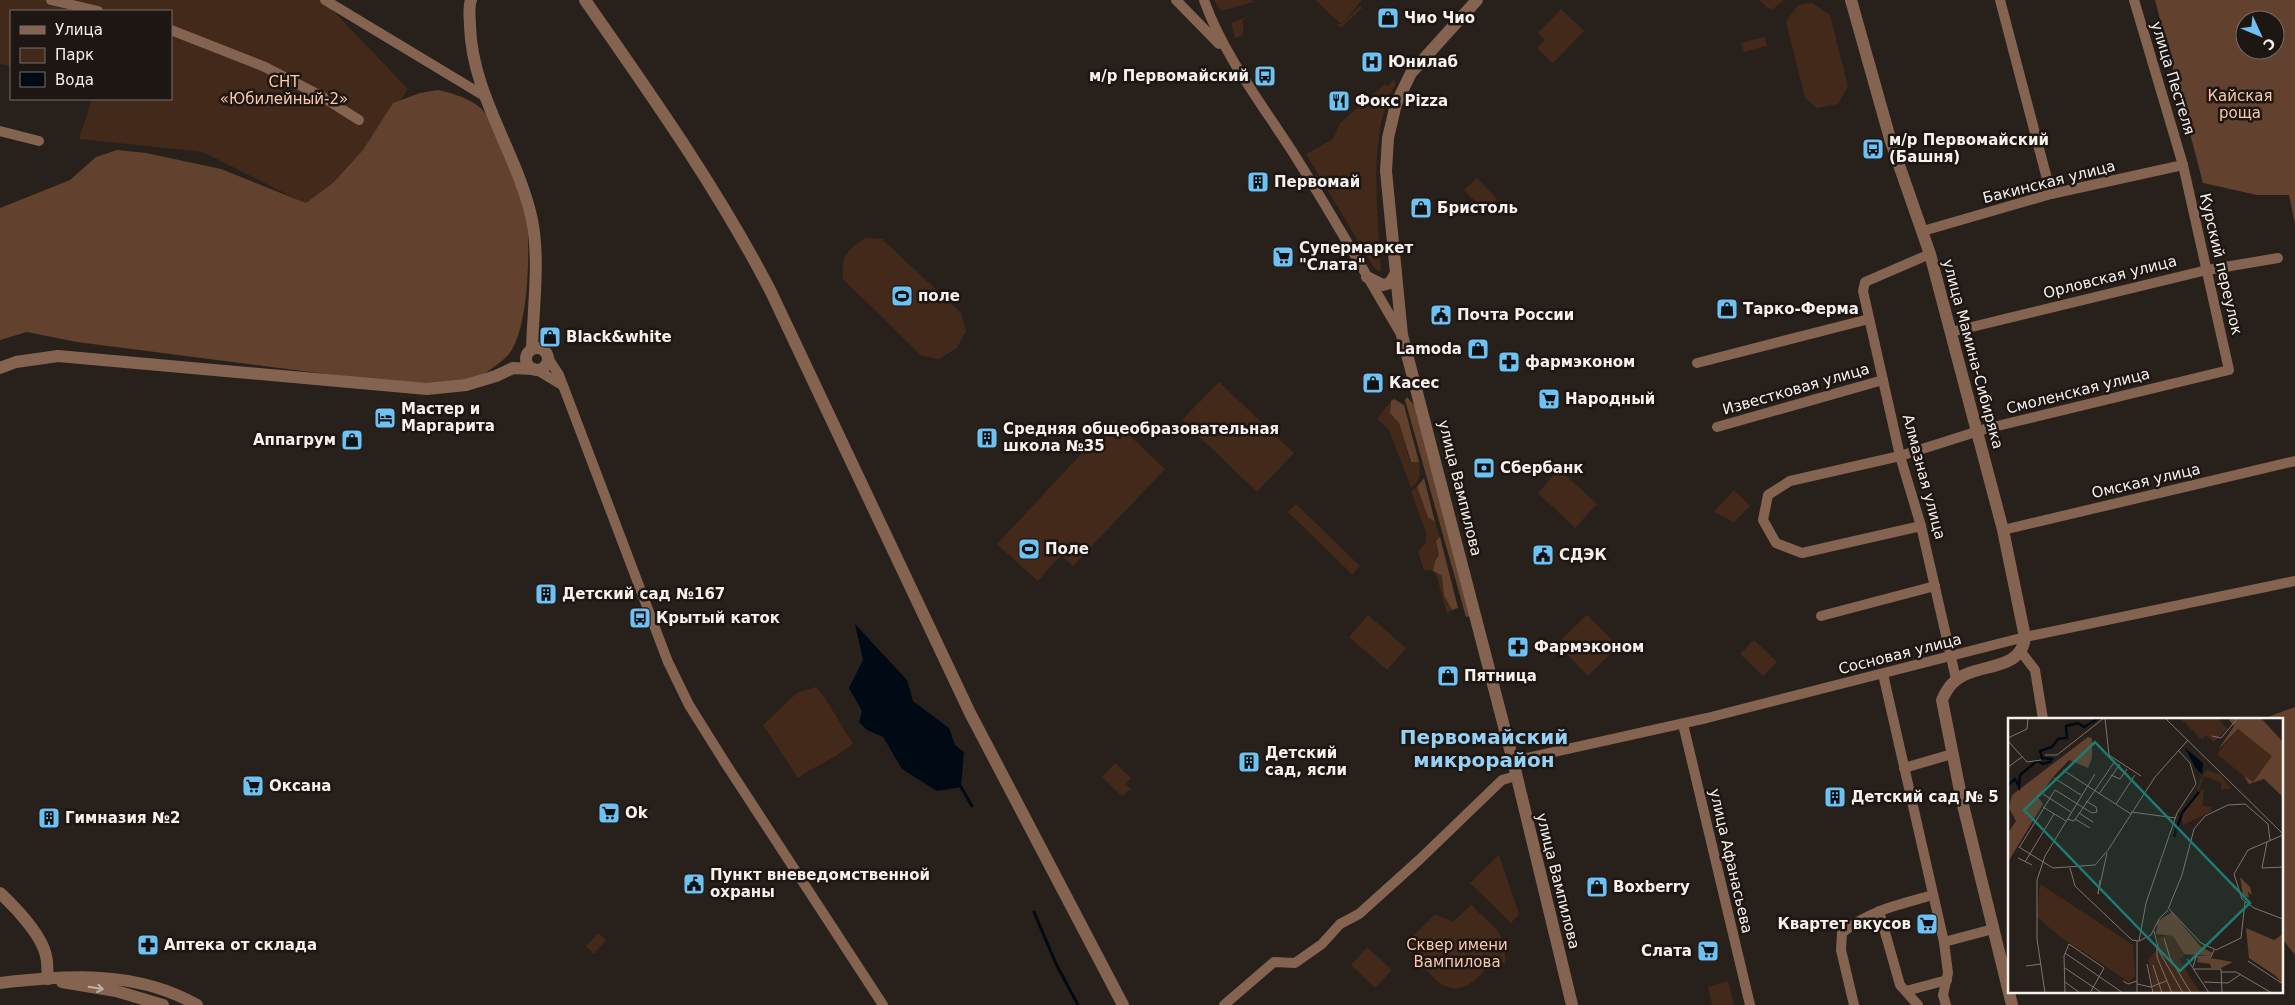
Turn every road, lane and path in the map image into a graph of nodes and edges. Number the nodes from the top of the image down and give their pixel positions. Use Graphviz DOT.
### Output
graph roads {
  1 [pos="51,0"];
  2 [pos="325,0"];
  3 [pos="471,0"];
  4 [pos="585,0"];
  5 [pos="1176,0"];
  6 [pos="1204,0"];
  7 [pos="1477,0"];
  8 [pos="1851,0"];
  9 [pos="2000,0"];
  10 [pos="2134,0"];
  11 [pos="335,3"];
  12 [pos="94,10"];
  13 [pos="172,30"];
  14 [pos="1238,67"];
  15 [pos="486,97"];
  16 [pos="358,120"];
  17 [pos="0,131"];
  18 [pos="39,141"];
  19 [pos="2183,165"];
  20 [pos="2051,194"];
  21 [pos="1923,231"];
  22 [pos="1930,254"];
  23 [pos="2278,258"];
  24 [pos="2207,270"];
  25 [pos="1396,273"];
  26 [pos="1368,277"];
  27 [pos="1869,319"];
  28 [pos="1951,332"];
  29 [pos="1402,335"];
  30 [pos="538,353"];
  31 [pos="1697,363"];
  32 [pos="0,368"];
  33 [pos="513,368"];
  34 [pos="535,369"];
  35 [pos="2229,370"];
  36 [pos="1883,380"];
  37 [pos="563,385"];
  38 [pos="1717,427"];
  39 [pos="1976,431"];
  40 [pos="1900,456"];
  41 [pos="2295,460"];
  42 [pos="1921,526"];
  43 [pos="2003,530"];
  44 [pos="2295,581"];
  45 [pos="1935,586"];
  46 [pos="1821,616"];
  47 [pos="2025,637"];
  48 [pos="2021,652"];
  49 [pos="1952,657"];
  50 [pos="1882,674"];
  51 [pos="1956,679"];
  52 [pos="2044,718"];
  53 [pos="1683,724"];
  54 [pos="1952,754"];
  55 [pos="1513,761"];
  56 [pos="1904,768"];
  57 [pos="1516,776"];
  58 [pos="0,893"];
  59 [pos="1934,895"];
  60 [pos="1880,911"];
  61 [pos="1993,930"];
  62 [pos="1944,942"];
  63 [pos="48,979"];
  64 [pos="1947,980"];
  65 [pos="0,984"];
  66 [pos="2008,989"];
  67 [pos="1906,991"];
  68 [pos="2009,992"];
  69 [pos="163,1005"];
  70 [pos="197,1005"];
  71 [pos="883,1005"];
  72 [pos="1123,1005"];
  73 [pos="1224,1005"];
  74 [pos="1572,1005"];
  75 [pos="1750,1005"];
  76 [pos="1854,1005"];
  77 [pos="1918,1005"];
  78 [pos="1946,1005"];
  79 [pos="2012,1005"];
  1 -- 12 [label="street"];
  2 -- 11 [label="street"];
  3 -- 15 [label="street"];
  4 -- 72 [label="street"];
  5 -- 14 [label="street"];
  6 -- 14 [label="street"];
  7 -- 25 [label="street, улица Вампилова"];
  8 -- 21 [label="street, улица Мамина-Сибиряка"];
  9 -- 20 [label="street"];
  10 -- 19 [label="street, улица Пестеля"];
  11 -- 15 [label="street"];
  13 -- 16 [label="street"];
  14 -- 26 [label="street"];
  15 -- 30 [label="street"];
  17 -- 18 [label="street"];
  19 -- 20 [label="street, Бакинская улица"];
  19 -- 24 [label="street, Курский переулок"];
  20 -- 21 [label="street, Бакинская улица"];
  21 -- 22 [label="street, улица Мамина-Сибиряка"];
  22 -- 27 [label="street, Алмазная улица"];
  22 -- 28 [label="street, улица Мамина-Сибиряка"];
  23 -- 24 [label="street, Орловская улица"];
  24 -- 28 [label="street, Орловская улица"];
  24 -- 35 [label="street, Курский переулок"];
  25 -- 26 [label="street"];
  25 -- 29 [label="street, улица Вампилова"];
  26 -- 29 [label="street"];
  27 -- 31 [label="street"];
  27 -- 36 [label="street, Алмазная улица"];
  28 -- 39 [label="street, улица Мамина-Сибиряка"];
  29 -- 55 [label="street, улица Вампилова"];
  30 -- 33 [label="street"];
  30 -- 34 [label="street"];
  30 -- 34 [label="street"];
  30 -- 37 [label="street"];
  32 -- 33 [label="street"];
  33 -- 34 [label="street"];
  34 -- 37 [label="street"];
  35 -- 39 [label="street, Смоленская улица"];
  36 -- 38 [label="street, Известковая улица"];
  36 -- 40 [label="street, Алмазная улица"];
  37 -- 71 [label="street"];
  39 -- 40 [label="street, Смоленская улица"];
  39 -- 43 [label="street, улица Мамина-Сибиряка"];
  40 -- 42 [label="street, Алмазная улица"];
  40 -- 42 [label="street, Смоленская улица"];
  41 -- 43 [label="street, Омская улица"];
  42 -- 45 [label="street, Алмазная улица"];
  43 -- 47 [label="street, улица Мамина-Сибиряка"];
  44 -- 47 [label="street, Сосновая улица"];
  45 -- 46 [label="street"];
  45 -- 49 [label="street, Алмазная улица"];
  47 -- 48 [label="street, улица Мамина-Сибиряка"];
  47 -- 49 [label="street, Сосновая улица"];
  48 -- 51 [label="street"];
  48 -- 52 [label="street"];
  49 -- 50 [label="street, Сосновая улица"];
  49 -- 51 [label="street, Алмазная улица"];
  50 -- 53 [label="street, Сосновая улица"];
  50 -- 56 [label="street"];
  51 -- 54 [label="street"];
  53 -- 55 [label="street, Сосновая улица"];
  53 -- 75 [label="street, улица Афанасьева"];
  54 -- 56 [label="street"];
  54 -- 61 [label="street"];
  55 -- 57 [label="street, улица Вампилова"];
  56 -- 59 [label="street"];
  57 -- 73 [label="street"];
  57 -- 74 [label="street, улица Вампилова"];
  58 -- 63 [label="street"];
  59 -- 60 [label="street"];
  59 -- 62 [label="street"];
  60 -- 67 [label="street"];
  60 -- 76 [label="street"];
  61 -- 62 [label="street"];
  61 -- 66 [label="street"];
  62 -- 64 [label="street"];
  63 -- 65 [label="street"];
  63 -- 69 [label="street, one-way"];
  63 -- 70 [label="street"];
  64 -- 67 [label="street"];
  64 -- 78 [label="street"];
  67 -- 77 [label="street"];
  68 -- 79 [label="street"];
}
